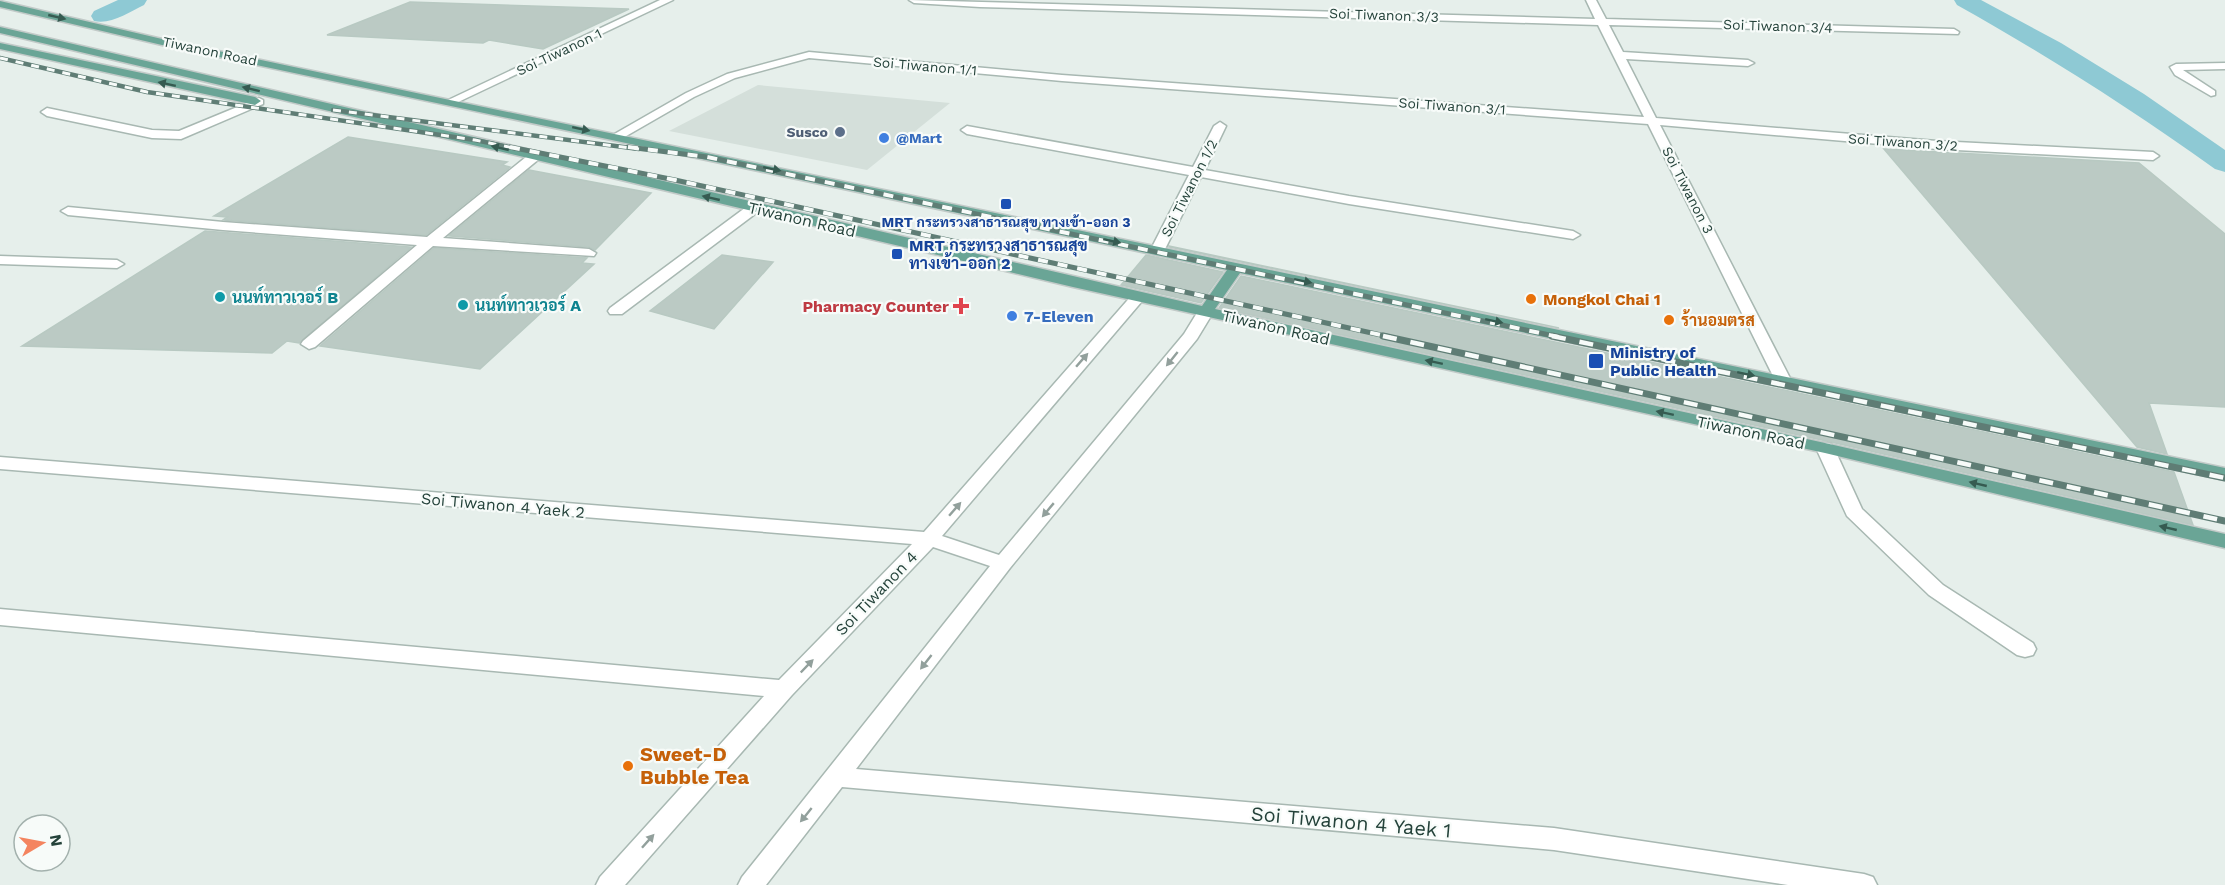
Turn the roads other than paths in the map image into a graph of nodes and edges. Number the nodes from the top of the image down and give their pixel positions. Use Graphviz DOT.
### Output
graph roads {
  1 [pos="668,0"];
  2 [pos="914,0"];
  3 [pos="1591,0"];
  4 [pos="0,4"];
  5 [pos="0,16"];
  6 [pos="1602,21"];
  7 [pos="0,30"];
  8 [pos="1954,32"];
  9 [pos="0,46"];
  10 [pos="1619,55"];
  11 [pos="1748,63"];
  12 [pos="2225,66"];
  13 [pos="1251,91"];
  14 [pos="2211,93"];
  15 [pos="421,96"];
  16 [pos="259,102"];
  17 [pos="450,102"];
  18 [pos="328,108"];
  19 [pos="47,112"];
  20 [pos="1653,120"];
  21 [pos="1220,126"];
  22 [pos="967,130"];
  23 [pos="617,136"];
  24 [pos="535,156"];
  25 [pos="2153,156"];
  26 [pos="1196,171"];
  27 [pos="754,208"];
  28 [pos="68,211"];
  29 [pos="1573,235"];
  30 [pos="429,242"];
  31 [pos="1157,251"];
  32 [pos="589,253"];
  33 [pos="0,260"];
  34 [pos="117,264"];
  35 [pos="1238,267"];
  36 [pos="1138,297"];
  37 [pos="616,311"];
  38 [pos="1206,311"];
  39 [pos="309,344"];
  40 [pos="1784,381"];
  41 [pos="1825,448"];
  42 [pos="0,463"];
  43 [pos="2225,474"];
  44 [pos="929,539"];
  45 [pos="2225,541"];
  46 [pos="1003,563"];
  47 [pos="0,618"];
  48 [pos="2025,649"];
  49 [pos="784,689"];
  50 [pos="836,777"];
  51 [pos="609,885"];
  52 [pos="751,885"];
  53 [pos="1864,885"];
  1 -- 17 [label="street, Soi Tiwanon 1"];
  2 -- 6 [label="street, Soi Tiwanon 3/3"];
  3 -- 6 [label="street, Soi Tiwanon 3"];
  4 -- 15 [label="main road, Tiwanon Road, one-way"];
  5 -- 15 [label="main road, Tiwanon Road"];
  6 -- 8 [label="street, Soi Tiwanon 3/4"];
  6 -- 10 [label="street, Soi Tiwanon 3"];
  18 -- 7 [label="main road, Tiwanon Road, one-way"];
  16 -- 9 [label="main road, Tiwanon Road, one-way"];
  10 -- 11 [label="street"];
  10 -- 20 [label="street, Soi Tiwanon 3"];
  12 -- 14 [label="street"];
  13 -- 20 [label="street, Soi Tiwanon 3/1"];
  13 -- 23 [label="street, Soi Tiwanon 1/1"];
  15 -- 17 [label="main road, Tiwanon Road"];
  16 -- 18 [label="main road, Tiwanon Road"];
  16 -- 19 [label="street"];
  17 -- 23 [label="main road, Tiwanon Road, one-way"];
  24 -- 18 [label="main road, Tiwanon Road, one-way"];
  20 -- 25 [label="street, Soi Tiwanon 3/2"];
  20 -- 40 [label="street, Soi Tiwanon 3"];
  21 -- 26 [label="street, Soi Tiwanon 1/2"];
  22 -- 26 [label="street"];
  23 -- 31 [label="main road, Tiwanon Road, one-way"];
  27 -- 24 [label="main road, Tiwanon Road, one-way"];
  24 -- 30 [label="street"];
  26 -- 29 [label="street"];
  26 -- 31 [label="street, Soi Tiwanon 1/2"];
  27 -- 36 [label="main road, Tiwanon Road"];
  27 -- 37 [label="street"];
  28 -- 30 [label="street"];
  30 -- 32 [label="street"];
  30 -- 39 [label="street"];
  31 -- 35 [label="main road, Tiwanon Road"];
  33 -- 34 [label="street"];
  35 -- 38 [label="main road"];
  35 -- 40 [label="main road, Tiwanon Road, one-way"];
  36 -- 38 [label="main road, Tiwanon Road"];
  44 -- 36 [label="street, Soi Tiwanon 4, one-way"];
  41 -- 38 [label="main road, Tiwanon Road, one-way"];
  38 -- 46 [label="street, one-way"];
  40 -- 43 [label="main road, Tiwanon Road"];
  45 -- 41 [label="main road, Tiwanon Road, one-way"];
  41 -- 48 [label="street"];
  42 -- 44 [label="street, Soi Tiwanon 4 Yaek 2"];
  44 -- 46 [label="street, Soi Tiwanon 4 Yaek 2"];
  49 -- 44 [label="street, Soi Tiwanon 4, one-way"];
  46 -- 50 [label="street, one-way"];
  47 -- 49 [label="street"];
  51 -- 49 [label="street, Soi Tiwanon 4, one-way"];
  50 -- 52 [label="street, one-way"];
  50 -- 53 [label="street, Soi Tiwanon 4 Yaek 1"];
}
